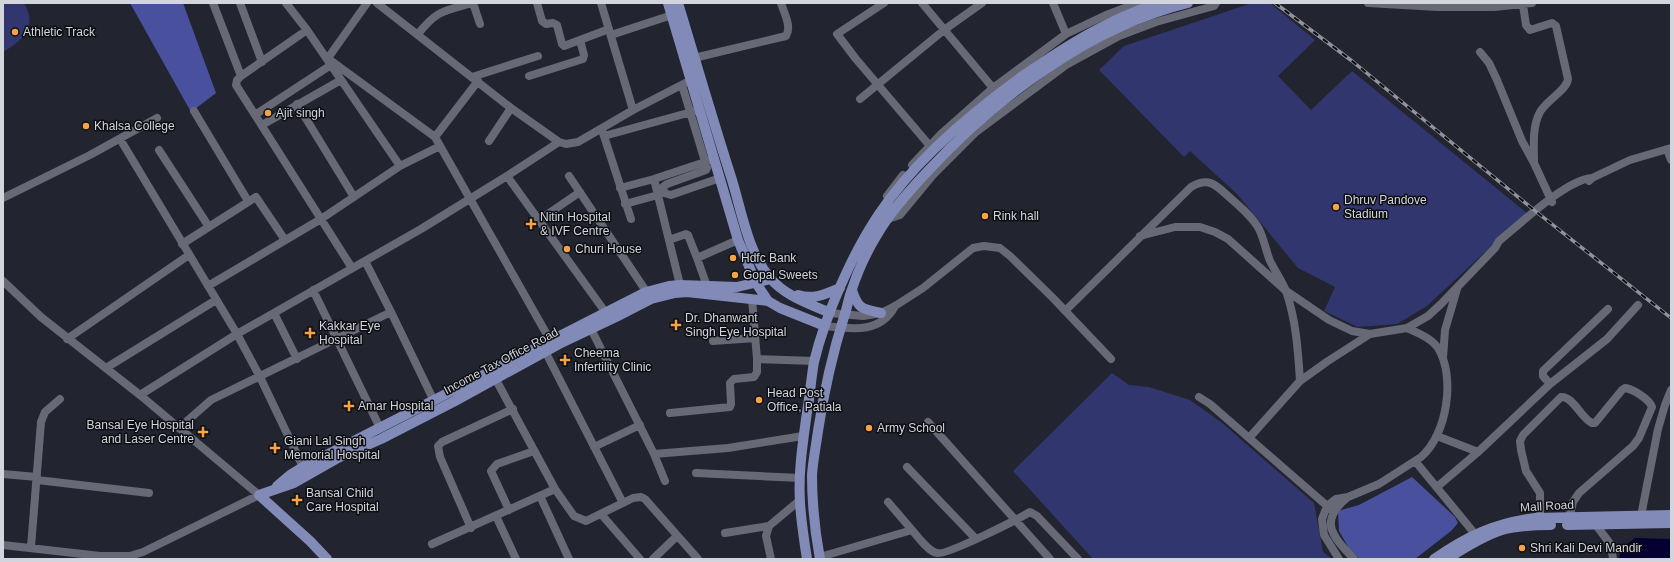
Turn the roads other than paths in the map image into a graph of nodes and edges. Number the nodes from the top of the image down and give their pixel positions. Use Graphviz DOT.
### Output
graph roads {
  1 [pos="212,3"];
  2 [pos="240,3"];
  3 [pos="286,3"];
  4 [pos="367,3"];
  5 [pos="377,3"];
  6 [pos="473,3"];
  7 [pos="537,3"];
  8 [pos="601,3"];
  9 [pos="668,3"];
  10 [pos="678,3"];
  11 [pos="781,3"];
  12 [pos="884,3"];
  13 [pos="922,3"];
  14 [pos="982,3"];
  15 [pos="1054,3"];
  16 [pos="1138,3"];
  17 [pos="1158,3"];
  18 [pos="1188,3"];
  19 [pos="1216,3"];
  20 [pos="1368,3"];
  21 [pos="1532,3"];
  22 [pos="1437,5"];
  23 [pos="1523,5"];
  24 [pos="672,15"];
  25 [pos="1156,22"];
  26 [pos="480,24"];
  27 [pos="307,30"];
  28 [pos="944,30"];
  29 [pos="610,32"];
  30 [pos="418,34"];
  31 [pos="1066,34"];
  32 [pos="580,40"];
  33 [pos="1480,52"];
  34 [pos="538,56"];
  35 [pos="694,58"];
  36 [pos="328,59"];
  37 [pos="262,62"];
  38 [pos="241,76"];
  39 [pos="529,76"];
  40 [pos="475,79"];
  41 [pos="341,80"];
  42 [pos="690,80"];
  43 [pos="878,84"];
  44 [pos="998,94"];
  45 [pos="860,99"];
  46 [pos="297,104"];
  47 [pos="511,108"];
  48 [pos="633,110"];
  49 [pos="194,111"];
  50 [pos="695,111"];
  51 [pos="255,115"];
  52 [pos="156,118"];
  53 [pos="262,124"];
  54 [pos="603,132"];
  55 [pos="435,137"];
  56 [pos="120,139"];
  57 [pos="489,141"];
  58 [pos="559,142"];
  59 [pos="440,146"];
  60 [pos="930,146"];
  61 [pos="1669,148"];
  62 [pos="159,150"];
  63 [pos="710,160"];
  64 [pos="1671,160"];
  65 [pos="1534,163"];
  66 [pos="400,166"];
  67 [pos="507,176"];
  68 [pos="569,176"];
  69 [pos="720,178"];
  70 [pos="654,179"];
  71 [pos="620,188"];
  72 [pos="580,192"];
  73 [pos="658,195"];
  74 [pos="354,197"];
  75 [pos="3,198"];
  76 [pos="470,199"];
  77 [pos="1551,200"];
  78 [pos="248,201"];
  79 [pos="625,204"];
  80 [pos="884,216"];
  81 [pos="321,219"];
  82 [pos="631,219"];
  83 [pos="539,220"];
  84 [pos="209,227"];
  85 [pos="1140,236"];
  86 [pos="285,240"];
  87 [pos="669,240"];
  88 [pos="738,240"];
  89 [pos="182,244"];
  90 [pos="189,255"];
  91 [pos="697,258"];
  92 [pos="364,261"];
  93 [pos="352,268"];
  94 [pos="771,279"];
  95 [pos="3,280"];
  96 [pos="756,283"];
  97 [pos="680,285"];
  98 [pos="208,286"];
  99 [pos="708,286"];
  100 [pos="1457,286"];
  101 [pos="840,288"];
  102 [pos="313,290"];
  103 [pos="852,290"];
  104 [pos="1285,290"];
  105 [pos="784,291"];
  106 [pos="649,295"];
  107 [pos="752,299"];
  108 [pos="216,300"];
  109 [pos="768,301"];
  110 [pos="895,306"];
  111 [pos="1638,306"];
  112 [pos="1608,309"];
  113 [pos="1065,310"];
  114 [pos="391,312"];
  115 [pos="274,313"];
  116 [pos="606,313"];
  117 [pos="830,313"];
  118 [pos="881,313"];
  119 [pos="845,315"];
  120 [pos="825,326"];
  121 [pos="840,328"];
  122 [pos="1407,328"];
  123 [pos="590,330"];
  124 [pos="237,334"];
  125 [pos="1370,334"];
  126 [pos="755,338"];
  127 [pos="67,339"];
  128 [pos="337,339"];
  129 [pos="550,340"];
  130 [pos="713,341"];
  131 [pos="545,351"];
  132 [pos="526,357"];
  133 [pos="1443,358"];
  134 [pos="297,359"];
  135 [pos="756,359"];
  136 [pos="1111,359"];
  137 [pos="815,360"];
  138 [pos="106,368"];
  139 [pos="260,377"];
  140 [pos="495,378"];
  141 [pos="1300,381"];
  142 [pos="1550,384"];
  143 [pos="1671,390"];
  144 [pos="140,395"];
  145 [pos="1199,397"];
  146 [pos="60,399"];
  147 [pos="434,401"];
  148 [pos="513,409"];
  149 [pos="670,413"];
  150 [pos="928,422"];
  151 [pos="640,425"];
  152 [pos="179,428"];
  153 [pos="380,428"];
  154 [pos="803,436"];
  155 [pos="1437,436"];
  156 [pos="1249,438"];
  157 [pos="594,447"];
  158 [pos="534,451"];
  159 [pos="1478,452"];
  160 [pos="654,454"];
  161 [pos="1415,461"];
  162 [pos="303,467"];
  163 [pos="907,467"];
  164 [pos="696,473"];
  165 [pos="3,474"];
  166 [pos="800,478"];
  167 [pos="37,479"];
  168 [pos="665,481"];
  169 [pos="1436,488"];
  170 [pos="274,489"];
  171 [pos="555,490"];
  172 [pos="149,493"];
  173 [pos="259,495"];
  174 [pos="540,496"];
  175 [pos="800,500"];
  176 [pos="888,502"];
  177 [pos="623,503"];
  178 [pos="1330,509"];
  179 [pos="509,510"];
  180 [pos="601,514"];
  181 [pos="1671,515"];
  182 [pos="496,516"];
  183 [pos="1540,518"];
  184 [pos="1569,518"];
  185 [pos="1016,520"];
  186 [pos="1641,520"];
  187 [pos="1671,523"];
  188 [pos="1596,525"];
  189 [pos="769,526"];
  190 [pos="471,528"];
  191 [pos="912,530"];
  192 [pos="725,533"];
  193 [pos="1475,534"];
  194 [pos="677,536"];
  195 [pos="976,538"];
  196 [pos="432,544"];
  197 [pos="3,545"];
  198 [pos="31,547"];
  199 [pos="515,557"];
  200 [pos="820,558"];
  201 [pos="327,559"];
  202 [pos="506,559"];
  203 [pos="569,559"];
  204 [pos="640,559"];
  205 [pos="653,559"];
  206 [pos="698,559"];
  207 [pos="771,559"];
  208 [pos="807,559"];
  209 [pos="1050,559"];
  210 [pos="1078,559"];
  211 [pos="1339,559"];
  212 [pos="1354,559"];
  213 [pos="1434,559"];
  214 [pos="1447,559"];
  215 [pos="1613,559"];
  1 -- 38 [label="street"];
  2 -- 37 [label="street"];
  3 -- 27 [label="street"];
  4 -- 36 [label="street"];
  5 -- 30 [label="street"];
  6 -- 26 [label="street"];
  6 -- 30 [label="street"];
  7 -- 32 [label="street"];
  8 -- 29 [label="street"];
  9 -- 24 [label="main road"];
  10 -- 35 [label="main road"];
  11 -- 35 [label="street"];
  12 -- 43 [label="street"];
  13 -- 28 [label="street"];
  14 -- 28 [label="street"];
  15 -- 31 [label="street"];
  16 -- 31 [label="street"];
  17 -- 25 [label="street"];
  17 -- 44 [label="main road"];
  18 -- 44 [label="main road"];
  19 -- 25 [label="street"];
  20 -- 22 [label="street"];
  21 -- 23 [label="street"];
  22 -- 23 [label="street"];
  23 -- 65 [label="street"];
  24 -- 29 [label="street"];
  24 -- 42 [label="main road"];
  25 -- 80 [label="street"];
  27 -- 36 [label="street"];
  27 -- 37 [label="street"];
  28 -- 43 [label="street"];
  28 -- 44 [label="street"];
  29 -- 32 [label="street"];
  29 -- 48 [label="street"];
  30 -- 40 [label="street"];
  31 -- 44 [label="street"];
  32 -- 39 [label="street"];
  33 -- 65 [label="street"];
  34 -- 40 [label="street"];
  35 -- 42 [label="main road"];
  36 -- 41 [label="street"];
  36 -- 51 [label="street"];
  36 -- 55 [label="street"];
  37 -- 38 [label="street"];
  38 -- 51 [label="street"];
  40 -- 47 [label="street"];
  40 -- 55 [label="street"];
  41 -- 46 [label="street"];
  41 -- 66 [label="street"];
  42 -- 48 [label="street"];
  42 -- 50 [label="main road"];
  42 -- 94 [label="main road"];
  43 -- 45 [label="street"];
  43 -- 60 [label="street"];
  44 -- 60 [label="street"];
  44 -- 80 [label="main road"];
  46 -- 53 [label="street"];
  46 -- 74 [label="street"];
  47 -- 57 [label="street"];
  47 -- 58 [label="street"];
  48 -- 54 [label="street"];
  49 -- 78 [label="street"];
  50 -- 54 [label="street"];
  50 -- 63 [label="main road"];
  51 -- 53 [label="street"];
  52 -- 56 [label="street"];
  53 -- 81 [label="street"];
  54 -- 58 [label="street"];
  54 -- 71 [label="street"];
  55 -- 59 [label="street"];
  56 -- 75 [label="street"];
  56 -- 89 [label="street"];
  58 -- 67 [label="street"];
  59 -- 66 [label="street"];
  59 -- 76 [label="street"];
  60 -- 80 [label="street"];
  61 -- 64 [label="street"];
  61 -- 77 [label="street"];
  62 -- 84 [label="street"];
  63 -- 69 [label="main road"];
  63 -- 69 [label="street"];
  63 -- 70 [label="street"];
  65 -- 77 [label="street"];
  66 -- 74 [label="street"];
  67 -- 76 [label="street"];
  67 -- 83 [label="street"];
  68 -- 72 [label="street"];
  69 -- 88 [label="main road"];
  70 -- 71 [label="street"];
  70 -- 73 [label="street"];
  71 -- 79 [label="street"];
  72 -- 83 [label="street"];
  72 -- 106 [label="street"];
  73 -- 79 [label="street"];
  73 -- 87 [label="street"];
  74 -- 81 [label="street"];
  76 -- 92 [label="street"];
  76 -- 129 [label="street"];
  77 -- 100 [label="street"];
  78 -- 84 [label="street"];
  78 -- 86 [label="street"];
  79 -- 82 [label="street"];
  80 -- 101 [label="main road"];
  80 -- 103 [label="main road"];
  81 -- 86 [label="street"];
  81 -- 93 [label="street"];
  83 -- 116 [label="street"];
  84 -- 89 [label="street"];
  85 -- 104 [label="street"];
  85 -- 104 [label="street"];
  85 -- 113 [label="street"];
  86 -- 98 [label="street"];
  87 -- 91 [label="street"];
  87 -- 97 [label="street"];
  88 -- 91 [label="street"];
  88 -- 96 [label="main road"];
  89 -- 90 [label="street"];
  90 -- 98 [label="street"];
  90 -- 127 [label="street"];
  91 -- 99 [label="street"];
  92 -- 93 [label="street"];
  92 -- 114 [label="street"];
  93 -- 102 [label="street"];
  94 -- 96 [label="main road"];
  94 -- 105 [label="main road"];
  95 -- 127 [label="street"];
  96 -- 99 [label="main road"];
  96 -- 109 [label="main road"];
  97 -- 99 [label="main road"];
  97 -- 106 [label="main road"];
  98 -- 108 [label="street"];
  100 -- 122 [label="street"];
  100 -- 133 [label="street"];
  101 -- 105 [label="main road"];
  101 -- 117 [label="main road"];
  102 -- 115 [label="street"];
  102 -- 128 [label="street"];
  103 -- 118 [label="main road"];
  103 -- 119 [label="main road"];
  104 -- 125 [label="street"];
  104 -- 141 [label="street"];
  105 -- 117 [label="main road"];
  106 -- 107 [label="main road"];
  106 -- 116 [label="main road"];
  106 -- 123 [label="main road, Income Tax Office Road"];
  107 -- 109 [label="main road"];
  107 -- 126 [label="street"];
  108 -- 124 [label="street"];
  108 -- 138 [label="street"];
  109 -- 120 [label="main road"];
  110 -- 113 [label="street"];
  110 -- 118 [label="street"];
  110 -- 121 [label="street"];
  111 -- 142 [label="street"];
  112 -- 142 [label="street"];
  113 -- 136 [label="street"];
  114 -- 128 [label="street"];
  114 -- 147 [label="street"];
  115 -- 124 [label="street"];
  115 -- 134 [label="street"];
  116 -- 129 [label="main road"];
  117 -- 119 [label="street"];
  117 -- 120 [label="main road"];
  118 -- 119 [label="street"];
  119 -- 121 [label="main road"];
  120 -- 121 [label="street"];
  120 -- 137 [label="main road"];
  121 -- 200 [label="main road"];
  122 -- 125 [label="street"];
  122 -- 133 [label="street"];
  123 -- 131 [label="main road, Income Tax Office Road"];
  123 -- 151 [label="street"];
  124 -- 139 [label="street"];
  124 -- 144 [label="street"];
  125 -- 141 [label="street"];
  126 -- 130 [label="street"];
  126 -- 135 [label="street"];
  127 -- 138 [label="street"];
  128 -- 134 [label="street"];
  128 -- 153 [label="street"];
  129 -- 132 [label="main road"];
  131 -- 132 [label="main road, Income Tax Office Road"];
  131 -- 157 [label="street"];
  132 -- 140 [label="main road, Income Tax Office Road"];
  132 -- 147 [label="main road"];
  133 -- 155 [label="street"];
  134 -- 139 [label="street"];
  135 -- 137 [label="street"];
  135 -- 149 [label="street"];
  137 -- 154 [label="main road"];
  138 -- 144 [label="street"];
  139 -- 152 [label="street"];
  139 -- 162 [label="street"];
  140 -- 148 [label="street"];
  140 -- 170 [label="main road, Income Tax Office Road"];
  141 -- 156 [label="street"];
  142 -- 159 [label="street"];
  143 -- 186 [label="street"];
  144 -- 152 [label="street"];
  145 -- 156 [label="street"];
  146 -- 167 [label="street"];
  147 -- 153 [label="main road"];
  148 -- 158 [label="street"];
  148 -- 190 [label="street"];
  150 -- 185 [label="street"];
  151 -- 157 [label="street"];
  151 -- 160 [label="street"];
  152 -- 173 [label="street"];
  153 -- 162 [label="main road"];
  154 -- 160 [label="street"];
  154 -- 166 [label="main road"];
  155 -- 159 [label="street"];
  155 -- 161 [label="street"];
  156 -- 178 [label="street"];
  157 -- 177 [label="street"];
  158 -- 171 [label="street"];
  158 -- 179 [label="street"];
  159 -- 169 [label="street"];
  160 -- 168 [label="street"];
  161 -- 169 [label="street"];
  161 -- 178 [label="street"];
  162 -- 170 [label="main road"];
  163 -- 195 [label="street"];
  164 -- 166 [label="street"];
  165 -- 167 [label="street"];
  166 -- 175 [label="main road"];
  167 -- 172 [label="street"];
  167 -- 198 [label="street"];
  169 -- 193 [label="street"];
  170 -- 173 [label="main road, Income Tax Office Road"];
  171 -- 174 [label="street"];
  171 -- 180 [label="street"];
  173 -- 198 [label="street"];
  173 -- 201 [label="main road"];
  174 -- 179 [label="street"];
  174 -- 203 [label="street"];
  175 -- 189 [label="street"];
  175 -- 208 [label="main road"];
  176 -- 191 [label="street"];
  177 -- 180 [label="street"];
  177 -- 194 [label="street"];
  178 -- 211 [label="street"];
  178 -- 212 [label="street"];
  179 -- 182 [label="street"];
  180 -- 204 [label="street"];
  181 -- 186 [label="main road, Mall Road"];
  182 -- 190 [label="street"];
  182 -- 199 [label="street"];
  183 -- 184 [label="main road, Mall Road"];
  183 -- 184 [label="street"];
  183 -- 193 [label="main road, Mall Road"];
  184 -- 186 [label="main road, Mall Road"];
  185 -- 195 [label="street"];
  185 -- 209 [label="street"];
  185 -- 210 [label="street"];
  186 -- 187 [label="main road, Mall Road"];
  186 -- 188 [label="main road, Mall Road"];
  188 -- 214 [label="main road, Mall Road"];
  188 -- 215 [label="street"];
  189 -- 192 [label="street"];
  189 -- 207 [label="street"];
  190 -- 196 [label="street"];
  191 -- 195 [label="street"];
  191 -- 200 [label="street"];
  193 -- 213 [label="main road, Mall Road"];
  194 -- 205 [label="street"];
  194 -- 206 [label="street"];
  197 -- 198 [label="street"];
  199 -- 202 [label="street"];
}
